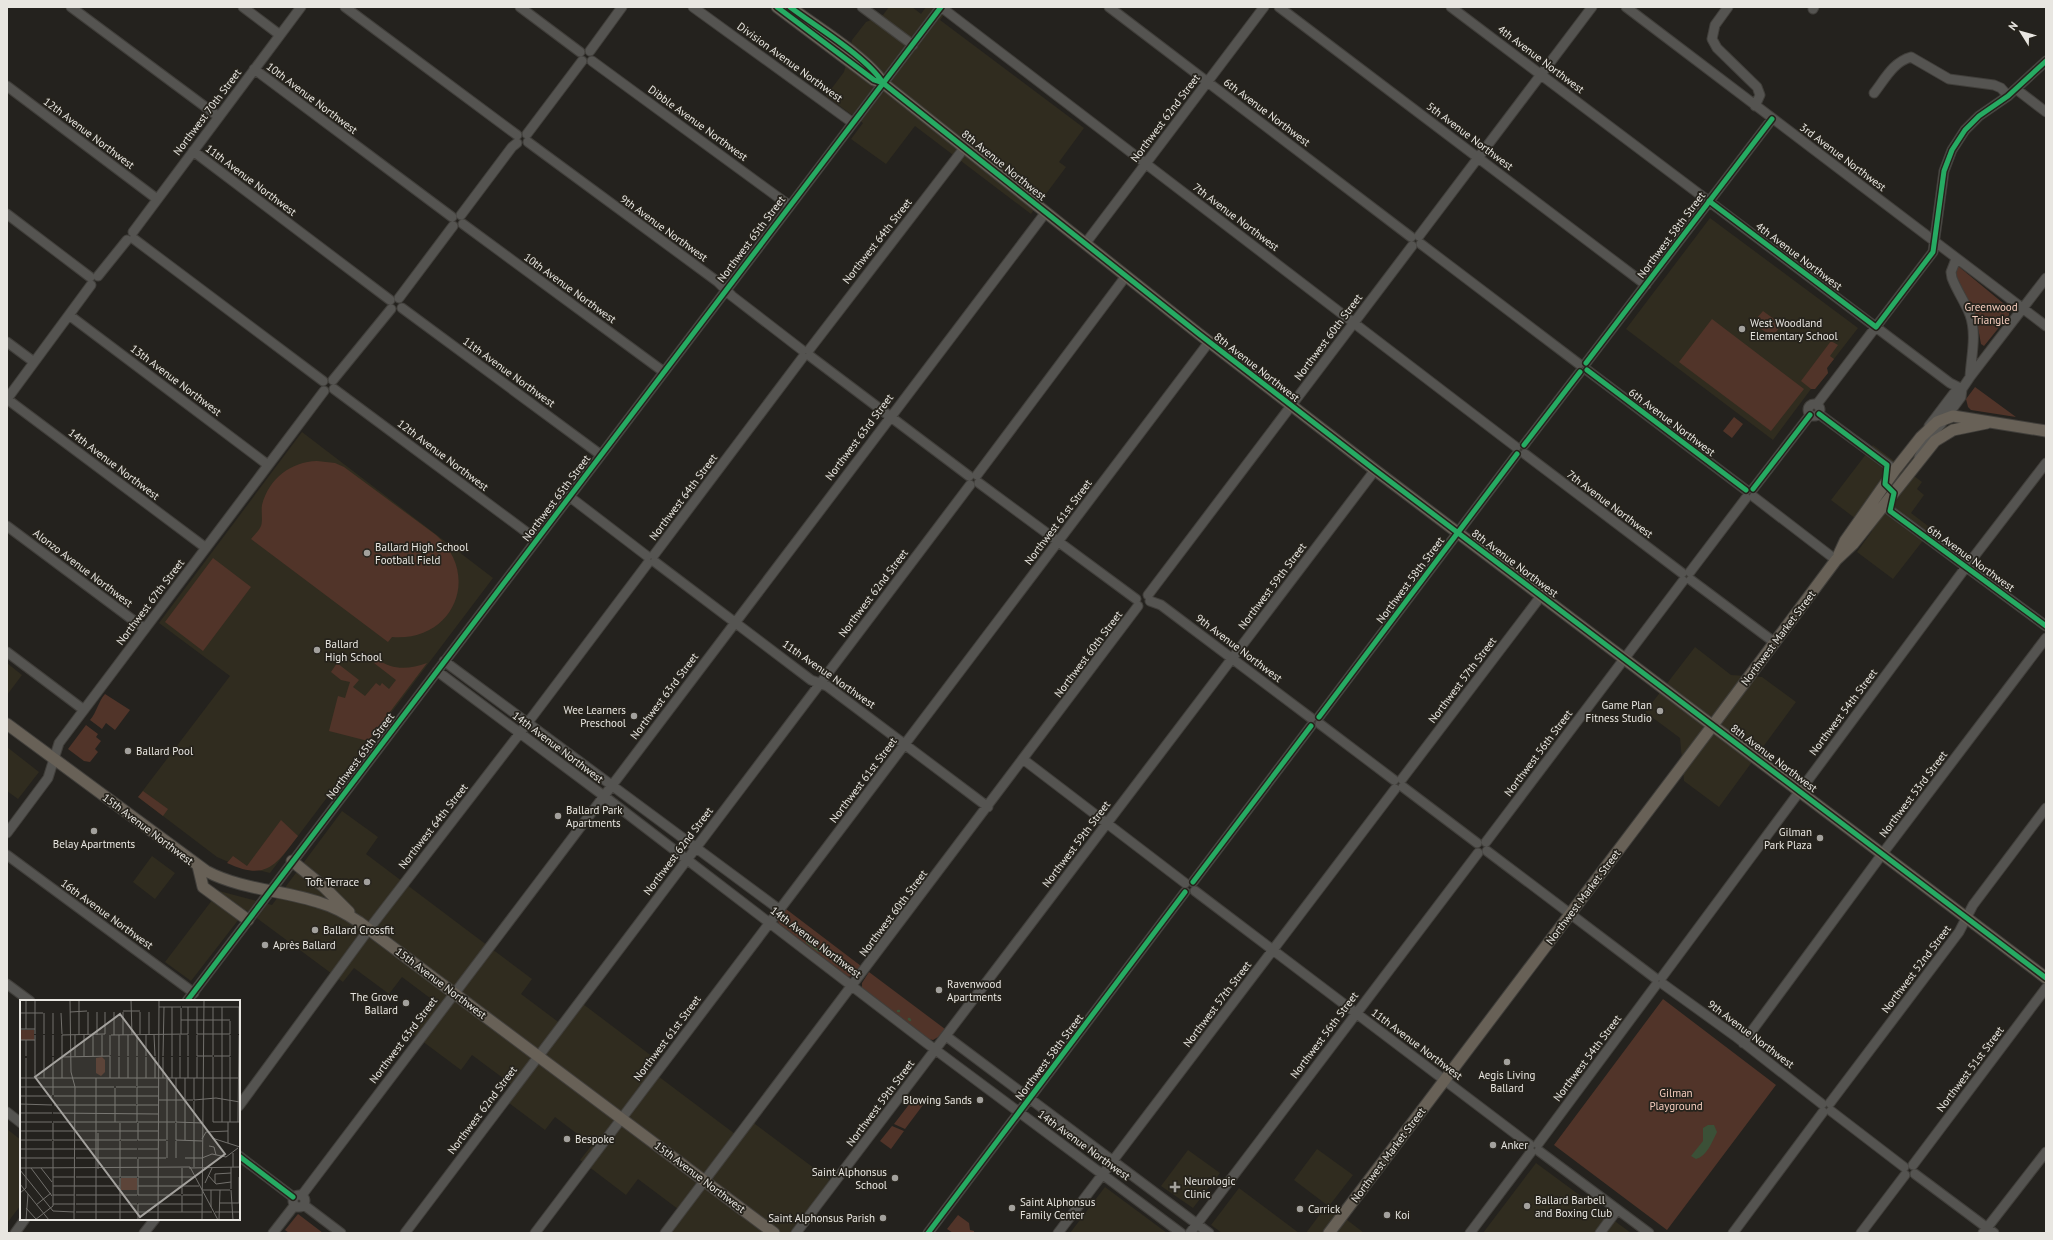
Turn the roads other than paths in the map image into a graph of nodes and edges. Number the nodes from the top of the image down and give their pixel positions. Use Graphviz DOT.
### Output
graph roads {
  1 [pos="71,7"];
  2 [pos="243,7"];
  3 [pos="301,7"];
  4 [pos="345,7"];
  5 [pos="520,7"];
  6 [pos="622,7"];
  7 [pos="693,7"];
  8 [pos="777,7"];
  9 [pos="790,7"];
  10 [pos="862,7"];
  11 [pos="941,7"];
  12 [pos="1109,7"];
  13 [pos="1264,7"];
  14 [pos="1279,7"];
  15 [pos="1451,7"];
  16 [pos="1592,7"];
  17 [pos="1626,7"];
  18 [pos="1728,7"];
  19 [pos="280,35"];
  20 [pos="913,45"];
  21 [pos="590,50"];
  22 [pos="580,52"];
  23 [pos="582,61"];
  24 [pos="592,61"];
  25 [pos="2046,61"];
  26 [pos="254,69"];
  27 [pos="1541,74"];
  28 [pos="1208,82"];
  29 [pos="883,83"];
  30 [pos="7,86"];
  31 [pos="2016,89"];
  32 [pos="1874,93"];
  33 [pos="2008,96"];
  34 [pos="1755,106"];
  35 [pos="2046,112"];
  36 [pos="218,117"];
  37 [pos="1772,119"];
  38 [pos="853,123"];
  39 [pos="527,138"];
  40 [pos="517,139"];
  41 [pos="965,147"];
  42 [pos="193,151"];
  43 [pos="1478,158"];
  44 [pos="1146,164"];
  45 [pos="157,199"];
  46 [pos="1710,201"];
  47 [pos="790,206"];
  48 [pos="1046,212"];
  49 [pos="7,214"];
  50 [pos="459,219"];
  51 [pos="132,237"];
  52 [pos="1416,241"];
  53 [pos="1935,242"];
  54 [pos="1086,244"];
  55 [pos="1956,258"];
  56 [pos="1126,276"];
  57 [pos="2046,278"];
  58 [pos="93,279"];
  59 [pos="1646,285"];
  60 [pos="726,290"];
  61 [pos="393,302"];
  62 [pos="2022,308"];
  63 [pos="69,315"];
  64 [pos="1355,322"];
  65 [pos="2046,326"];
  66 [pos="1876,327"];
  67 [pos="7,342"];
  68 [pos="1209,342"];
  69 [pos="806,353"];
  70 [pos="34,362"];
  71 [pos="1583,367"];
  72 [pos="664,372"];
  73 [pos="1970,377"];
  74 [pos="323,380"];
  75 [pos="333,380"];
  76 [pos="334,389"];
  77 [pos="1962,389"];
  78 [pos="324,391"];
  79 [pos="7,399"];
  80 [pos="1291,406"];
  81 [pos="1814,414"];
  82 [pos="890,416"];
  83 [pos="1946,418"];
  84 [pos="1987,423"];
  85 [pos="2046,431"];
  86 [pos="1921,437"];
  87 [pos="1520,450"];
  88 [pos="601,455"];
  89 [pos="1917,461"];
  90 [pos="2046,463"];
  91 [pos="268,465"];
  92 [pos="1374,470"];
  93 [pos="1895,470"];
  94 [pos="974,480"];
  95 [pos="1750,493"];
  96 [pos="570,497"];
  97 [pos="1884,506"];
  98 [pos="7,526"];
  99 [pos="1458,533"];
  100 [pos="537,540"];
  101 [pos="1058,542"];
  102 [pos="206,548"];
  103 [pos="651,559"];
  104 [pos="1836,560"];
  105 [pos="1966,567"];
  106 [pos="1686,577"];
  107 [pos="1541,596"];
  108 [pos="1149,598"];
  109 [pos="1137,603"];
  110 [pos="735,621"];
  111 [pos="2046,626"];
  112 [pos="145,629"];
  113 [pos="2046,638"];
  114 [pos="1774,642"];
  115 [pos="7,652"];
  116 [pos="1233,657"];
  117 [pos="1624,659"];
  118 [pos="444,661"];
  119 [pos="437,671"];
  120 [pos="820,683"];
  121 [pos="84,710"];
  122 [pos="1315,721"];
  123 [pos="528,722"];
  124 [pos="7,724"];
  125 [pos="1713,725"];
  126 [pos="520,733"];
  127 [pos="905,744"];
  128 [pos="54,759"];
  129 [pos="1024,760"];
  130 [pos="1399,784"];
  131 [pos="612,785"];
  132 [pos="1800,790"];
  133 [pos="604,796"];
  134 [pos="988,807"];
  135 [pos="2046,808"];
  136 [pos="1107,823"];
  137 [pos="7,833"];
  138 [pos="696,848"];
  139 [pos="1482,848"];
  140 [pos="1883,853"];
  141 [pos="7,855"];
  142 [pos="687,859"];
  143 [pos="292,861"];
  144 [pos="198,866"];
  145 [pos="1189,887"];
  146 [pos="269,892"];
  147 [pos="780,910"];
  148 [pos="1570,915"];
  149 [pos="1966,918"];
  150 [pos="248,920"];
  151 [pos="359,922"];
  152 [pos="770,922"];
  153 [pos="369,929"];
  154 [pos="1272,951"];
  155 [pos="2046,978"];
  156 [pos="1659,981"];
  157 [pos="7,984"];
  158 [pos="853,985"];
  159 [pos="2046,988"];
  160 [pos="454,992"];
  161 [pos="194,993"];
  162 [pos="29,1000"];
  163 [pos="188,1000"];
  164 [pos="1356,1013"];
  165 [pos="946,1036"];
  166 [pos="1744,1043"];
  167 [pos="936,1049"];
  168 [pos="537,1056"];
  169 [pos="1445,1080"];
  170 [pos="1029,1099"];
  171 [pos="240,1105"];
  172 [pos="1827,1107"];
  173 [pos="7,1112"];
  174 [pos="1019,1112"];
  175 [pos="622,1118"];
  176 [pos="20,1122"];
  177 [pos="1534,1148"];
  178 [pos="2046,1152"];
  179 [pos="240,1157"];
  180 [pos="1113,1161"];
  181 [pos="1907,1169"];
  182 [pos="1103,1174"];
  183 [pos="704,1181"];
  184 [pos="296,1200"];
  185 [pos="1618,1210"];
  186 [pos="24,1220"];
  187 [pos="153,1220"];
  188 [pos="1197,1224"];
  189 [pos="1988,1231"];
  190 [pos="15,1233"];
  191 [pos="144,1233"];
  192 [pos="273,1233"];
  193 [pos="341,1233"];
  194 [pos="405,1233"];
  195 [pos="535,1233"];
  196 [pos="665,1233"];
  197 [pos="774,1233"];
  198 [pos="796,1233"];
  199 [pos="928,1233"];
  200 [pos="1058,1233"];
  201 [pos="1181,1233"];
  202 [pos="1190,1233"];
  203 [pos="1209,1233"];
  204 [pos="1329,1233"];
  205 [pos="1470,1233"];
  206 [pos="1600,1233"];
  207 [pos="1649,1233"];
  208 [pos="1732,1233"];
  209 [pos="1862,1233"];
  1 -- 36 [label="street"];
  2 -- 19 [label="street"];
  3 -- 19 [label="street, Northwest 70th Street"];
  4 -- 40 [label="street"];
  5 -- 22 [label="street"];
  6 -- 21 [label="street"];
  7 -- 38 [label="street, Division Avenue Northwest"];
  8 -- 29 [label="main road, 8th Avenue Northwest"];
  9 -- 29 [label="main road, 8th Avenue Northwest"];
  10 -- 20 [label="street"];
  11 -- 20 [label="street, Northwest 65th Street"];
  11 -- 44 [label="street, 7th Avenue Northwest"];
  12 -- 28 [label="street, 6th Avenue Northwest"];
  13 -- 28 [label="street, Northwest 62nd Street"];
  14 -- 43 [label="street, 5th Avenue Northwest"];
  15 -- 27 [label="street, 4th Avenue Northwest"];
  16 -- 27 [label="street, Northwest 60th Street"];
  17 -- 34 [label="street, 3rd Avenue Northwest"];
  18 -- 34 [label="street"];
  19 -- 26 [label="street, Northwest 70th Street"];
  20 -- 29 [label="street, Northwest 65th Street"];
  21 -- 22 [label="street"];
  21 -- 24 [label="street"];
  22 -- 23 [label="street"];
  23 -- 24 [label="street"];
  23 -- 39 [label="street"];
  24 -- 47 [label="street, Dibble Avenue Northwest"];
  25 -- 31 [label="street"];
  26 -- 36 [label="street, Northwest 70th Street"];
  26 -- 50 [label="street, 10th Avenue Northwest"];
  27 -- 43 [label="street, Northwest 60th Street"];
  27 -- 46 [label="street, 4th Avenue Northwest"];
  28 -- 44 [label="street, Northwest 62nd Street"];
  28 -- 52 [label="street, 6th Avenue Northwest"];
  29 -- 38 [label="street, Northwest 65th Street"];
  29 -- 41 [label="main road, 8th Avenue Northwest"];
  30 -- 45 [label="street, 12th Avenue Northwest"];
  31 -- 33 [label="street"];
  31 -- 35 [label="street"];
  32 -- 33 [label="street"];
  33 -- 53 [label="street"];
  34 -- 37 [label="street, 3rd Avenue Northwest"];
  36 -- 42 [label="street, Northwest 70th Street"];
  37 -- 46 [label="street, Northwest 58th Street"];
  37 -- 53 [label="street, 3rd Avenue Northwest"];
  38 -- 47 [label="street, Northwest 65th Street"];
  39 -- 40 [label="street"];
  39 -- 60 [label="street, 9th Avenue Northwest"];
  40 -- 50 [label="street"];
  41 -- 48 [label="main road, 8th Avenue Northwest"];
  41 -- 69 [label="street, Northwest 64th Street"];
  42 -- 45 [label="street, Northwest 70th Street"];
  42 -- 61 [label="street, 11th Avenue Northwest"];
  43 -- 52 [label="street, Northwest 60th Street"];
  43 -- 59 [label="street, 5th Avenue Northwest"];
  44 -- 54 [label="street, Northwest 62nd Street"];
  44 -- 64 [label="street, 7th Avenue Northwest"];
  45 -- 51 [label="street, Northwest 70th Street"];
  46 -- 59 [label="street, Northwest 58th Street"];
  46 -- 66 [label="street, 4th Avenue Northwest"];
  47 -- 60 [label="street, Northwest 65th Street"];
  48 -- 54 [label="main road, 8th Avenue Northwest"];
  48 -- 82 [label="street, Northwest 63rd Street"];
  49 -- 58 [label="street"];
  50 -- 61 [label="street"];
  50 -- 72 [label="street, 10th Avenue Northwest"];
  51 -- 58 [label="street, Northwest 70th Street"];
  51 -- 74 [label="street"];
  52 -- 64 [label="street, Northwest 60th Street"];
  52 -- 71 [label="street, 6th Avenue Northwest"];
  53 -- 55 [label="street, 3rd Avenue Northwest"];
  53 -- 66 [label="street"];
  54 -- 56 [label="main road, 8th Avenue Northwest"];
  55 -- 62 [label="street, 3rd Avenue Northwest"];
  55 -- 73 [label="street"];
  56 -- 68 [label="main road, 8th Avenue Northwest"];
  56 -- 94 [label="street, Northwest 62nd Street"];
  57 -- 62 [label="street"];
  58 -- 63 [label="street, Northwest 70th Street"];
  59 -- 71 [label="street, Northwest 58th Street"];
  60 -- 69 [label="street, 9th Avenue Northwest"];
  60 -- 72 [label="street, Northwest 65th Street"];
  61 -- 75 [label="street"];
  61 -- 88 [label="street, 11th Avenue Northwest"];
  62 -- 65 [label="street, 3rd Avenue Northwest"];
  62 -- 73 [label="street"];
  63 -- 70 [label="street, Northwest 70th Street"];
  63 -- 91 [label="street, 13th Avenue Northwest"];
  64 -- 80 [label="street, Northwest 60th Street"];
  64 -- 87 [label="street, 7th Avenue Northwest"];
  66 -- 77 [label="street, 4th Avenue Northwest"];
  66 -- 81 [label="street, Northwest 56th Street"];
  67 -- 70 [label="street"];
  68 -- 80 [label="main road, 8th Avenue Northwest"];
  68 -- 101 [label="street, Northwest 61st Street"];
  69 -- 82 [label="street, 9th Avenue Northwest"];
  69 -- 103 [label="street, Northwest 64th Street"];
  70 -- 79 [label="street, Northwest 70th Street"];
  71 -- 87 [label="street, Northwest 58th Street"];
  71 -- 95 [label="street, 6th Avenue Northwest"];
  72 -- 88 [label="street, Northwest 65th Street"];
  73 -- 77 [label="street"];
  74 -- 75 [label="street"];
  74 -- 78 [label="street"];
  75 -- 76 [label="street"];
  76 -- 78 [label="street"];
  76 -- 100 [label="street, 12th Avenue Northwest"];
  77 -- 83 [label="street"];
  77 -- 86 [label="street"];
  78 -- 91 [label="street, Northwest 67th Street"];
  79 -- 102 [label="street, 14th Avenue Northwest"];
  80 -- 92 [label="main road, 8th Avenue Northwest"];
  80 -- 108 [label="street, Northwest 60th Street"];
  81 -- 93 [label="street"];
  81 -- 95 [label="street, Northwest 56th Street"];
  82 -- 94 [label="street, 9th Avenue Northwest"];
  82 -- 110 [label="street, Northwest 63rd Street"];
  83 -- 84 [label="main road, Northwest Market Street"];
  83 -- 86 [label="main road, Northwest Market Street"];
  83 -- 89 [label="street"];
  84 -- 85 [label="main road, Northwest Market Street"];
  84 -- 89 [label="main road, Northwest Market Street"];
  86 -- 93 [label="main road, Northwest Market Street"];
  87 -- 99 [label="street, Northwest 58th Street"];
  87 -- 106 [label="street, 7th Avenue Northwest"];
  88 -- 96 [label="street, Northwest 65th Street"];
  89 -- 97 [label="main road, Northwest Market Street"];
  90 -- 105 [label="street, Northwest 54th Street"];
  91 -- 102 [label="street, Northwest 67th Street"];
  92 -- 99 [label="main road, 8th Avenue Northwest"];
  92 -- 116 [label="street, Northwest 59th Street"];
  93 -- 104 [label="main road, Northwest Market Street"];
  94 -- 101 [label="street, 9th Avenue Northwest"];
  94 -- 120 [label="street, Northwest 62nd Street"];
  95 -- 104 [label="street, 6th Avenue Northwest"];
  95 -- 106 [label="street, Northwest 56th Street"];
  96 -- 100 [label="street, Northwest 65th Street"];
  96 -- 103 [label="street, 11th Avenue Northwest"];
  97 -- 104 [label="main road, Northwest Market Street"];
  97 -- 105 [label="street, 6th Avenue Northwest"];
  98 -- 112 [label="street, Alonzo Avenue Northwest"];
  99 -- 107 [label="main road, 8th Avenue Northwest"];
  99 -- 122 [label="street, Northwest 58th Street"];
  100 -- 118 [label="street, Northwest 65th Street"];
  101 -- 109 [label="street, 9th Avenue Northwest"];
  101 -- 127 [label="street, Northwest 61st Street"];
  102 -- 112 [label="street, Northwest 67th Street"];
  103 -- 110 [label="street, 11th Avenue Northwest"];
  103 -- 123 [label="street, Northwest 64th Street"];
  104 -- 114 [label="main road, Northwest Market Street"];
  105 -- 111 [label="street, 6th Avenue Northwest"];
  105 -- 132 [label="street, Northwest 54th Street"];
  106 -- 114 [label="street, 7th Avenue Northwest"];
  106 -- 117 [label="street, Northwest 56th Street"];
  107 -- 117 [label="main road, 8th Avenue Northwest"];
  107 -- 130 [label="street, Northwest 57th Street"];
  108 -- 109 [label="street"];
  108 -- 116 [label="street, 9th Avenue Northwest"];
  109 -- 129 [label="street, Northwest 60th Street"];
  110 -- 120 [label="street, 11th Avenue Northwest"];
  110 -- 131 [label="street, Northwest 63rd Street"];
  112 -- 121 [label="street, Northwest 67th Street"];
  113 -- 140 [label="street, Northwest 53rd Street"];
  114 -- 125 [label="main road, Northwest Market Street"];
  115 -- 121 [label="street"];
  116 -- 122 [label="street, 9th Avenue Northwest"];
  116 -- 136 [label="street, Northwest 59th Street"];
  117 -- 125 [label="main road, 8th Avenue Northwest"];
  117 -- 139 [label="street, Northwest 56th Street"];
  118 -- 119 [label="street, Northwest 65th Street"];
  118 -- 123 [label="street, 14th Avenue Northwest"];
  119 -- 126 [label="street, 14th Avenue Northwest"];
  119 -- 143 [label="street, Northwest 65th Street"];
  120 -- 127 [label="street, 11th Avenue Northwest"];
  120 -- 138 [label="street, Northwest 62nd Street"];
  121 -- 128 [label="street, Northwest 67th Street"];
  122 -- 130 [label="street, 9th Avenue Northwest"];
  122 -- 145 [label="street, Northwest 58th Street"];
  123 -- 126 [label="street, Northwest 64th Street"];
  123 -- 131 [label="street, 14th Avenue Northwest"];
  124 -- 128 [label="main road, 15th Avenue Northwest"];
  125 -- 132 [label="main road, 8th Avenue Northwest"];
  125 -- 148 [label="main road, Northwest Market Street"];
  126 -- 133 [label="street, 14th Avenue Northwest"];
  126 -- 153 [label="street, Northwest 64th Street"];
  127 -- 134 [label="street, 11th Avenue Northwest"];
  127 -- 147 [label="street, Northwest 61st Street"];
  128 -- 137 [label="street, Northwest 67th Street"];
  128 -- 144 [label="main road, 15th Avenue Northwest"];
  129 -- 134 [label="street, Northwest 60th Street"];
  129 -- 136 [label="street, 11th Avenue Northwest"];
  130 -- 139 [label="street, 9th Avenue Northwest"];
  130 -- 154 [label="street, Northwest 57th Street"];
  131 -- 133 [label="street, Northwest 63rd Street"];
  131 -- 138 [label="street, 14th Avenue Northwest"];
  132 -- 140 [label="main road, 8th Avenue Northwest"];
  132 -- 156 [label="street, Northwest 54th Street"];
  133 -- 142 [label="street, 14th Avenue Northwest"];
  133 -- 160 [label="street, Northwest 63rd Street"];
  134 -- 158 [label="street, Northwest 60th Street"];
  135 -- 149 [label="street, Northwest 52nd Street"];
  136 -- 145 [label="street, 11th Avenue Northwest"];
  136 -- 165 [label="street, Northwest 59th Street"];
  138 -- 142 [label="street, Northwest 62nd Street"];
  138 -- 147 [label="street, 14th Avenue Northwest"];
  139 -- 148 [label="street, 9th Avenue Northwest"];
  139 -- 164 [label="street, Northwest 56th Street"];
  140 -- 149 [label="main road, 8th Avenue Northwest"];
  140 -- 166 [label="street, Northwest 53rd Street"];
  141 -- 161 [label="street, 16th Avenue Northwest"];
  142 -- 152 [label="street, 14th Avenue Northwest"];
  142 -- 168 [label="street, Northwest 62nd Street"];
  143 -- 146 [label="street, Northwest 65th Street"];
  143 -- 151 [label="main road"];
  144 -- 146 [label="main road, 15th Avenue Northwest"];
  144 -- 150 [label="main road"];
  145 -- 154 [label="street, 11th Avenue Northwest"];
  145 -- 170 [label="street, Northwest 58th Street"];
  146 -- 150 [label="street, Northwest 65th Street"];
  146 -- 151 [label="main road, 15th Avenue Northwest"];
  147 -- 152 [label="street, Northwest 61st Street"];
  148 -- 156 [label="street, 9th Avenue Northwest"];
  148 -- 169 [label="main road, Northwest Market Street"];
  149 -- 155 [label="main road, 8th Avenue Northwest"];
  149 -- 172 [label="street, Northwest 52nd Street"];
  150 -- 161 [label="street, Northwest 65th Street"];
  151 -- 153 [label="main road, 15th Avenue Northwest"];
  152 -- 158 [label="street, 14th Avenue Northwest"];
  152 -- 175 [label="street, Northwest 61st Street"];
  153 -- 160 [label="main road, 15th Avenue Northwest"];
  153 -- 171 [label="street, Northwest 64th Street"];
  154 -- 164 [label="street, 11th Avenue Northwest"];
  154 -- 180 [label="street, Northwest 57th Street"];
  156 -- 166 [label="street, 9th Avenue Northwest"];
  156 -- 177 [label="street, Northwest 54th Street"];
  157 -- 162 [label="street"];
  158 -- 167 [label="street, 14th Avenue Northwest"];
  158 -- 183 [label="street, Northwest 60th Street"];
  159 -- 181 [label="street, Northwest 51st Street"];
  160 -- 168 [label="main road, 15th Avenue Northwest"];
  160 -- 184 [label="street, Northwest 63rd Street"];
  161 -- 163 [label="street, Northwest 65th Street"];
  164 -- 169 [label="street, 11th Avenue Northwest"];
  164 -- 188 [label="street, Northwest 56th Street"];
  165 -- 167 [label="street, Northwest 59th Street"];
  165 -- 170 [label="street, 14th Avenue Northwest"];
  166 -- 172 [label="street, 9th Avenue Northwest"];
  167 -- 174 [label="street, 14th Avenue Northwest"];
  167 -- 198 [label="street, Northwest 59th Street"];
  168 -- 175 [label="main road, 15th Avenue Northwest"];
  168 -- 194 [label="street, Northwest 62nd Street"];
  169 -- 177 [label="street, 11th Avenue Northwest"];
  169 -- 204 [label="main road, Northwest Market Street"];
  170 -- 174 [label="street, Northwest 58th Street"];
  170 -- 180 [label="street, 14th Avenue Northwest"];
  172 -- 181 [label="street, 9th Avenue Northwest"];
  172 -- 208 [label="street, Northwest 52nd Street"];
  173 -- 176 [label="street"];
  174 -- 182 [label="street, 14th Avenue Northwest"];
  174 -- 199 [label="street, Northwest 58th Street"];
  175 -- 183 [label="main road, 15th Avenue Northwest"];
  175 -- 195 [label="street, Northwest 61st Street"];
  177 -- 185 [label="street, 11th Avenue Northwest"];
  177 -- 205 [label="street, Northwest 54th Street"];
  178 -- 189 [label="street"];
  179 -- 184 [label="street"];
  180 -- 182 [label="street, Northwest 57th Street"];
  180 -- 188 [label="street, 14th Avenue Northwest"];
  181 -- 189 [label="street"];
  181 -- 209 [label="street, Northwest 51st Street"];
  182 -- 200 [label="street, Northwest 57th Street"];
  182 -- 201 [label="street, 14th Avenue Northwest"];
  183 -- 196 [label="street, Northwest 60th Street"];
  183 -- 197 [label="main road, 15th Avenue Northwest"];
  184 -- 192 [label="street, Northwest 63rd Street"];
  184 -- 193 [label="street"];
  185 -- 206 [label="street"];
  185 -- 207 [label="street, 11th Avenue Northwest"];
  186 -- 190 [label="street"];
  187 -- 191 [label="street"];
  188 -- 202 [label="street, Northwest 56th Street"];
  188 -- 203 [label="street, 14th Avenue Northwest"];
}
